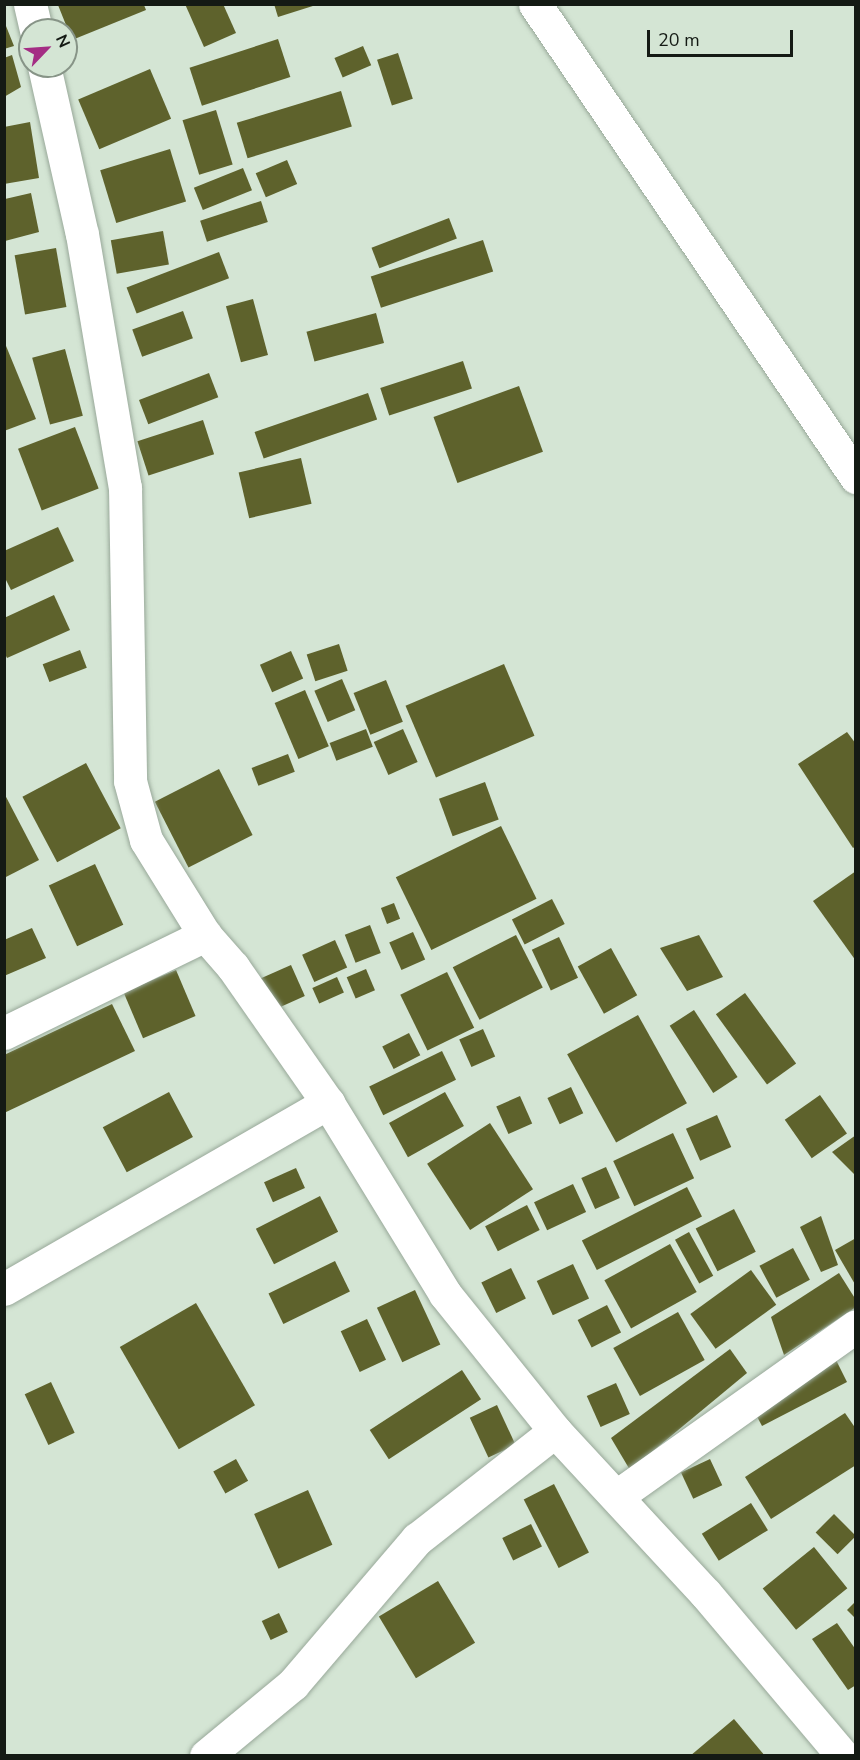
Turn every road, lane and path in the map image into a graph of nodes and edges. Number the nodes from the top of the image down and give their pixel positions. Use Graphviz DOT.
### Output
graph roads {
  1 [pos="535,4"];
  2 [pos="47,78"];
  3 [pos="851,460"];
  4 [pos="206,935"];
  5 [pos="4,1033"];
  6 [pos="328,1102"];
  7 [pos="4,1289"];
  8 [pos="855,1326"];
  9 [pos="555,1431"];
  10 [pos="617,1496"];
  11 [pos="206,1755"];
  12 [pos="843,1755"];
  1 -- 3 [label="street"];
  2 -- 4 [label="street"];
  4 -- 5 [label="street"];
  4 -- 6 [label="street"];
  6 -- 7 [label="street"];
  6 -- 9 [label="street"];
  8 -- 10 [label="street"];
  9 -- 10 [label="street"];
  9 -- 11 [label="street"];
  10 -- 12 [label="street"];
}
